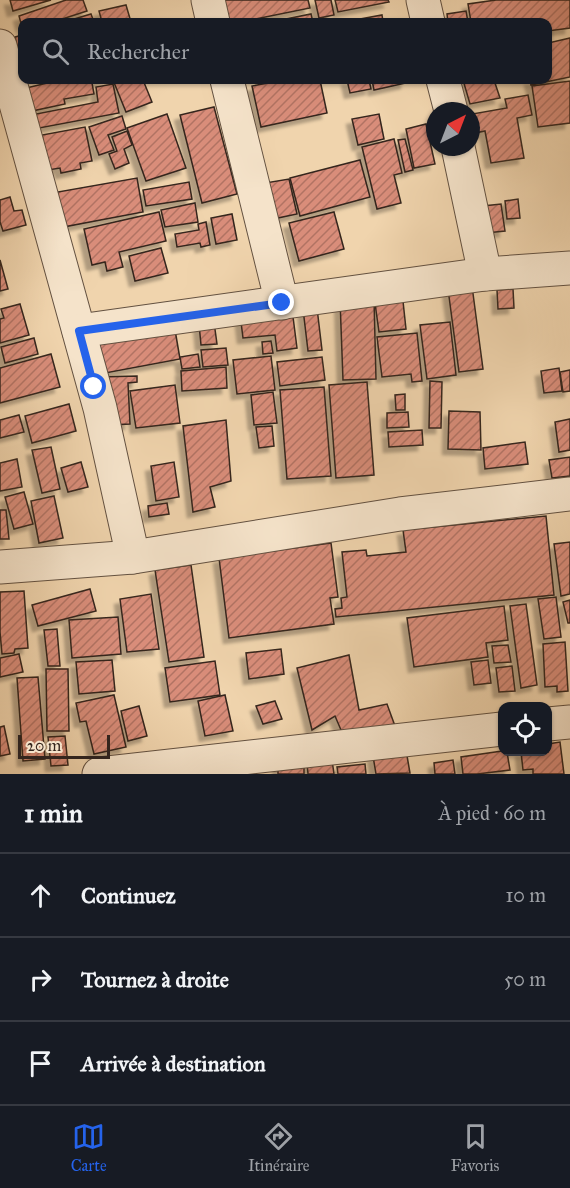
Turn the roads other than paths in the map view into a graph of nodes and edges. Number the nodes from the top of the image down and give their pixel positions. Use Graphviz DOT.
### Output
graph roads {
  1 [pos="208,0"];
  2 [pos="423,0"];
  3 [pos="212,18"];
  4 [pos="427,18"];
  5 [pos="0,46"];
  6 [pos="228,84"];
  7 [pos="444,84"];
  8 [pos="449,102"];
  9 [pos="460,156"];
  10 [pos="570,268"];
  11 [pos="485,274"];
  12 [pos="282,303"];
  13 [pos="79,331"];
  14 [pos="570,494"];
  15 [pos="133,556"];
  16 [pos="0,567"];
  17 [pos="570,722"];
  18 [pos="552,724"];
  19 [pos="498,729"];
  20 [pos="99,774"];
  1 -- 3 [label="street"];
  2 -- 4 [label="street"];
  5 -- 13 [label="street"];
  6 -- 12 [label="street"];
  7 -- 8 [label="street"];
  9 -- 11 [label="street"];
  10 -- 11 [label="street"];
  11 -- 12 [label="street"];
  12 -- 13 [label="street"];
  13 -- 15 [label="street"];
  14 -- 15 [label="street"];
  15 -- 16 [label="street"];
  17 -- 18 [label="street"];
  19 -- 20 [label="street"];
}
